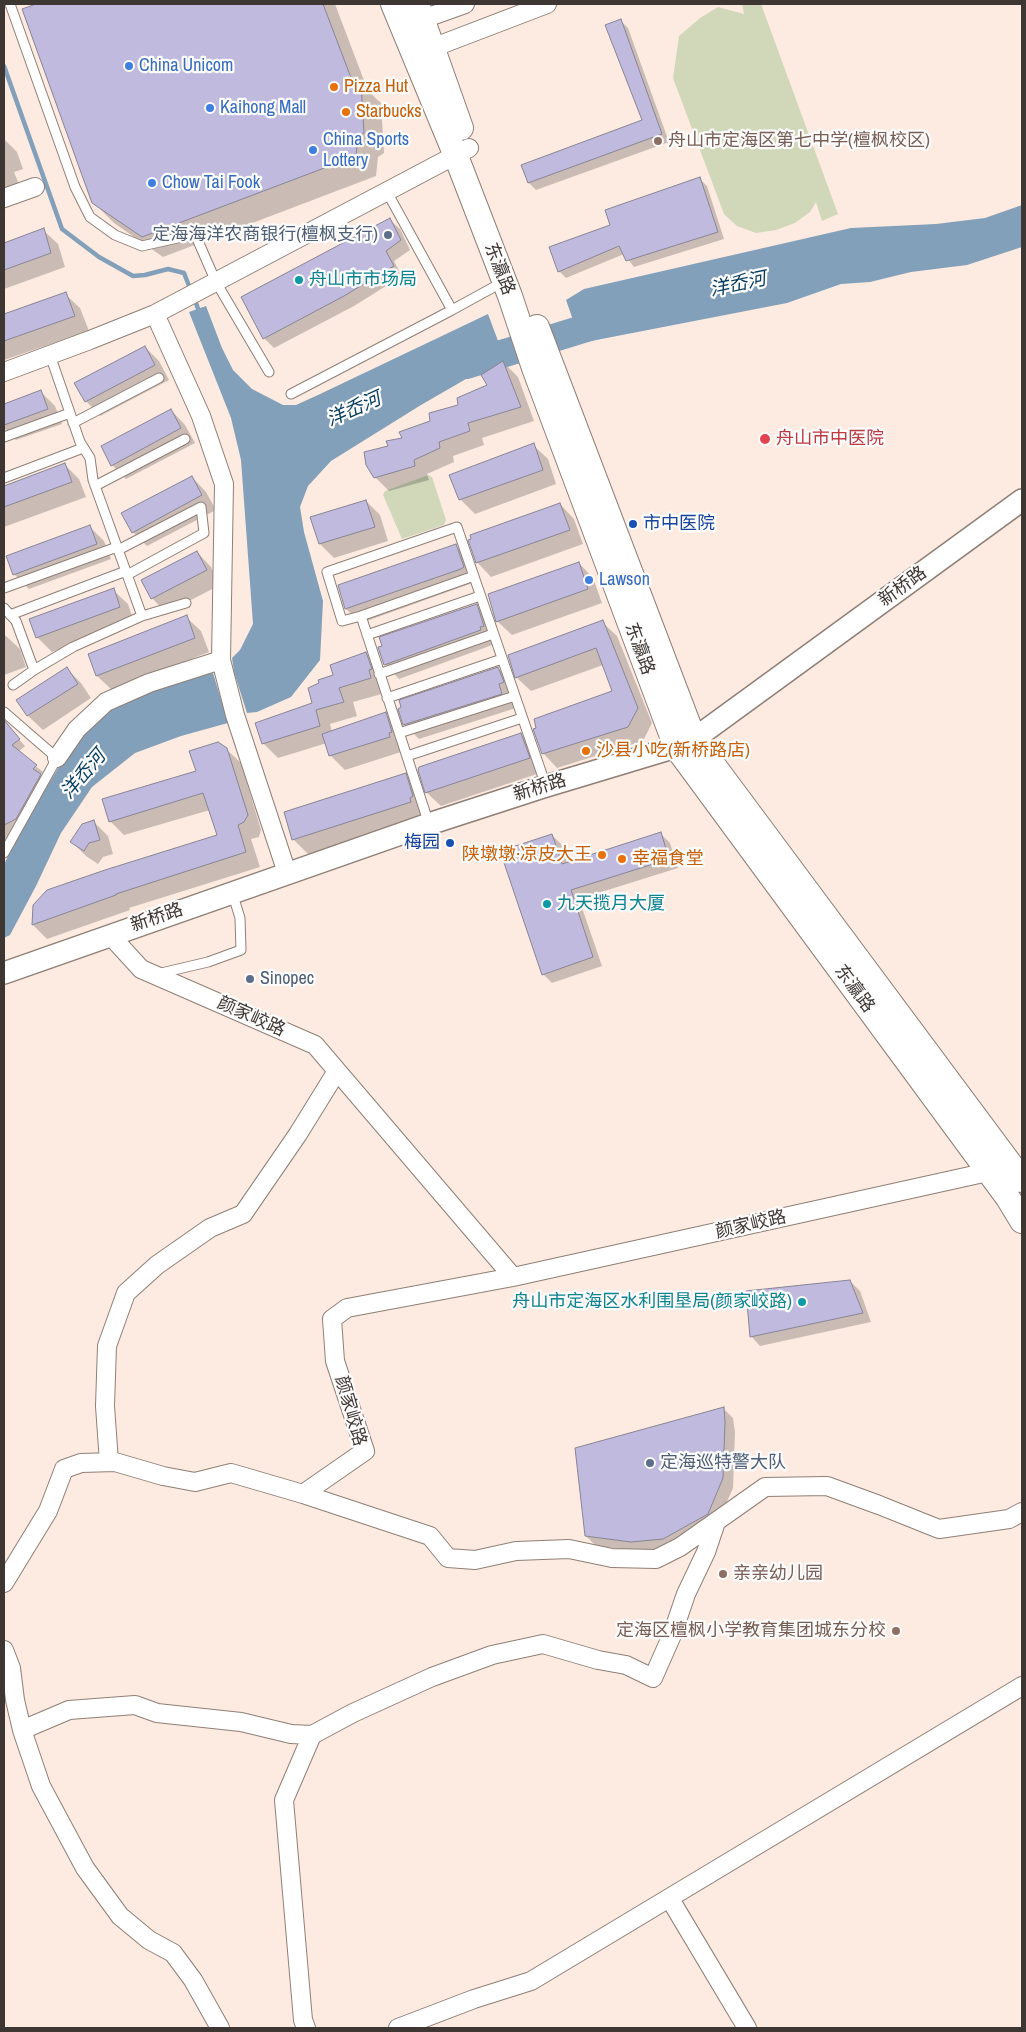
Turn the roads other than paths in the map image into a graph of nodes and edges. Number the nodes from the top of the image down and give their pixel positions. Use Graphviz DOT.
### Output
graph roads {
  1 [pos="10,4"];
  2 [pos="393,4"];
  3 [pos="465,4"];
  4 [pos="546,4"];
  5 [pos="420,12"];
  6 [pos="432,48"];
  7 [pos="462,152"];
  8 [pos="34,187"];
  9 [pos="388,192"];
  10 [pos="4,198"];
  11 [pos="216,282"];
  12 [pos="513,290"];
  13 [pos="452,310"];
  14 [pos="155,314"];
  15 [pos="50,355"];
  16 [pos="4,372"];
  17 [pos="269,372"];
  18 [pos="159,378"];
  19 [pos="291,394"];
  20 [pos="70,413"];
  21 [pos="73,423"];
  22 [pos="4,437"];
  23 [pos="185,439"];
  24 [pos="83,448"];
  25 [pos="4,478"];
  26 [pos="95,486"];
  27 [pos="1022,500"];
  28 [pos="118,549"];
  29 [pos="126,573"];
  30 [pos="474,576"];
  31 [pos="4,588"];
  32 [pos="480,596"];
  33 [pos="186,603"];
  34 [pos="7,611"];
  35 [pos="142,616"];
  36 [pos="360,616"];
  37 [pos="493,634"];
  38 [pos="367,635"];
  39 [pos="502,659"];
  40 [pos="221,660"];
  41 [pos="34,670"];
  42 [pos="379,674"];
  43 [pos="13,685"];
  44 [pos="515,696"];
  45 [pos="387,698"];
  46 [pos="4,712"];
  47 [pos="522,718"];
  48 [pos="399,734"];
  49 [pos="685,743"];
  50 [pos="406,756"];
  51 [pos="56,758"];
  52 [pos="546,786"];
  53 [pos="429,824"];
  54 [pos="4,853"];
  55 [pos="287,872"];
  56 [pos="232,892"];
  57 [pos="110,935"];
  58 [pos="4,973"];
  59 [pos="155,975"];
  60 [pos="337,1071"];
  61 [pos="988,1172"];
  62 [pos="1022,1180"];
  63 [pos="1022,1221"];
  64 [pos="513,1278"];
  65 [pos="109,1462"];
  66 [pos="303,1494"];
  67 [pos="1022,1512"];
  68 [pos="716,1522"];
  69 [pos="4,1583"];
  70 [pos="4,1650"];
  71 [pos="1022,1686"];
  72 [pos="22,1730"];
  73 [pos="312,1735"];
  74 [pos="670,1898"];
  75 [pos="220,2028"];
  76 [pos="306,2028"];
  77 [pos="398,2028"];
  78 [pos="747,2028"];
  1 -- 11 [label="lane"];
  2 -- 7 [label="main road, 东瀛路"];
  3 -- 5 [label="street"];
  4 -- 6 [label="street"];
  5 -- 6 [label="main road, 东瀛路"];
  6 -- 7 [label="main road, 东瀛路"];
  7 -- 9 [label="street"];
  7 -- 12 [label="main road, 东瀛路"];
  8 -- 10 [label="street"];
  9 -- 11 [label="street"];
  9 -- 13 [label="lane"];
  11 -- 14 [label="street"];
  11 -- 17 [label="lane"];
  12 -- 13 [label="lane"];
  12 -- 49 [label="main road, 东瀛路"];
  13 -- 19 [label="lane"];
  14 -- 15 [label="street"];
  14 -- 40 [label="street"];
  15 -- 16 [label="street"];
  15 -- 20 [label="lane"];
  18 -- 21 [label="lane"];
  20 -- 21 [label="lane"];
  20 -- 22 [label="lane"];
  21 -- 24 [label="lane"];
  23 -- 26 [label="lane"];
  24 -- 25 [label="lane"];
  24 -- 26 [label="lane"];
  26 -- 28 [label="lane"];
  27 -- 49 [label="street, 新桥路"];
  28 -- 29 [label="lane"];
  28 -- 29 [label="lane"];
  28 -- 31 [label="lane"];
  29 -- 34 [label="lane"];
  29 -- 35 [label="lane"];
  30 -- 32 [label="lane"];
  30 -- 36 [label="lane"];
  30 -- 36 [label="lane"];
  32 -- 37 [label="lane"];
  32 -- 38 [label="lane"];
  33 -- 35 [label="lane"];
  34 -- 41 [label="lane"];
  35 -- 41 [label="lane"];
  36 -- 38 [label="lane"];
  37 -- 39 [label="lane"];
  37 -- 42 [label="lane"];
  38 -- 42 [label="lane"];
  39 -- 44 [label="lane"];
  39 -- 45 [label="lane"];
  40 -- 51 [label="street"];
  40 -- 55 [label="street"];
  41 -- 43 [label="lane"];
  42 -- 45 [label="lane"];
  44 -- 47 [label="lane"];
  44 -- 48 [label="lane"];
  45 -- 48 [label="lane"];
  46 -- 51 [label="lane"];
  47 -- 50 [label="lane"];
  47 -- 52 [label="lane"];
  48 -- 50 [label="lane"];
  49 -- 52 [label="street, 新桥路"];
  49 -- 61 [label="main road, 东瀛路"];
  49 -- 62 [label="main road, 东瀛路"];
  50 -- 53 [label="lane"];
  51 -- 54 [label="lane"];
  52 -- 53 [label="street, 新桥路"];
  53 -- 55 [label="street, 新桥路"];
  55 -- 56 [label="street, 新桥路"];
  56 -- 57 [label="street, 新桥路"];
  56 -- 59 [label="lane"];
  57 -- 58 [label="street, 新桥路"];
  57 -- 59 [label="street, 颜家峧路"];
  59 -- 60 [label="street, 颜家峧路"];
  60 -- 64 [label="street, 颜家峧路"];
  60 -- 65 [label="street"];
  61 -- 63 [label="main road, 东瀛路"];
  61 -- 64 [label="street, 颜家峧路"];
  64 -- 66 [label="street, 颜家峧路"];
  65 -- 66 [label="street"];
  65 -- 69 [label="street"];
  66 -- 68 [label="street"];
  67 -- 68 [label="street"];
  68 -- 73 [label="street"];
  70 -- 72 [label="street"];
  71 -- 74 [label="street"];
  72 -- 73 [label="street"];
  72 -- 75 [label="street"];
  73 -- 76 [label="street"];
  74 -- 77 [label="street"];
  74 -- 78 [label="street"];
}
